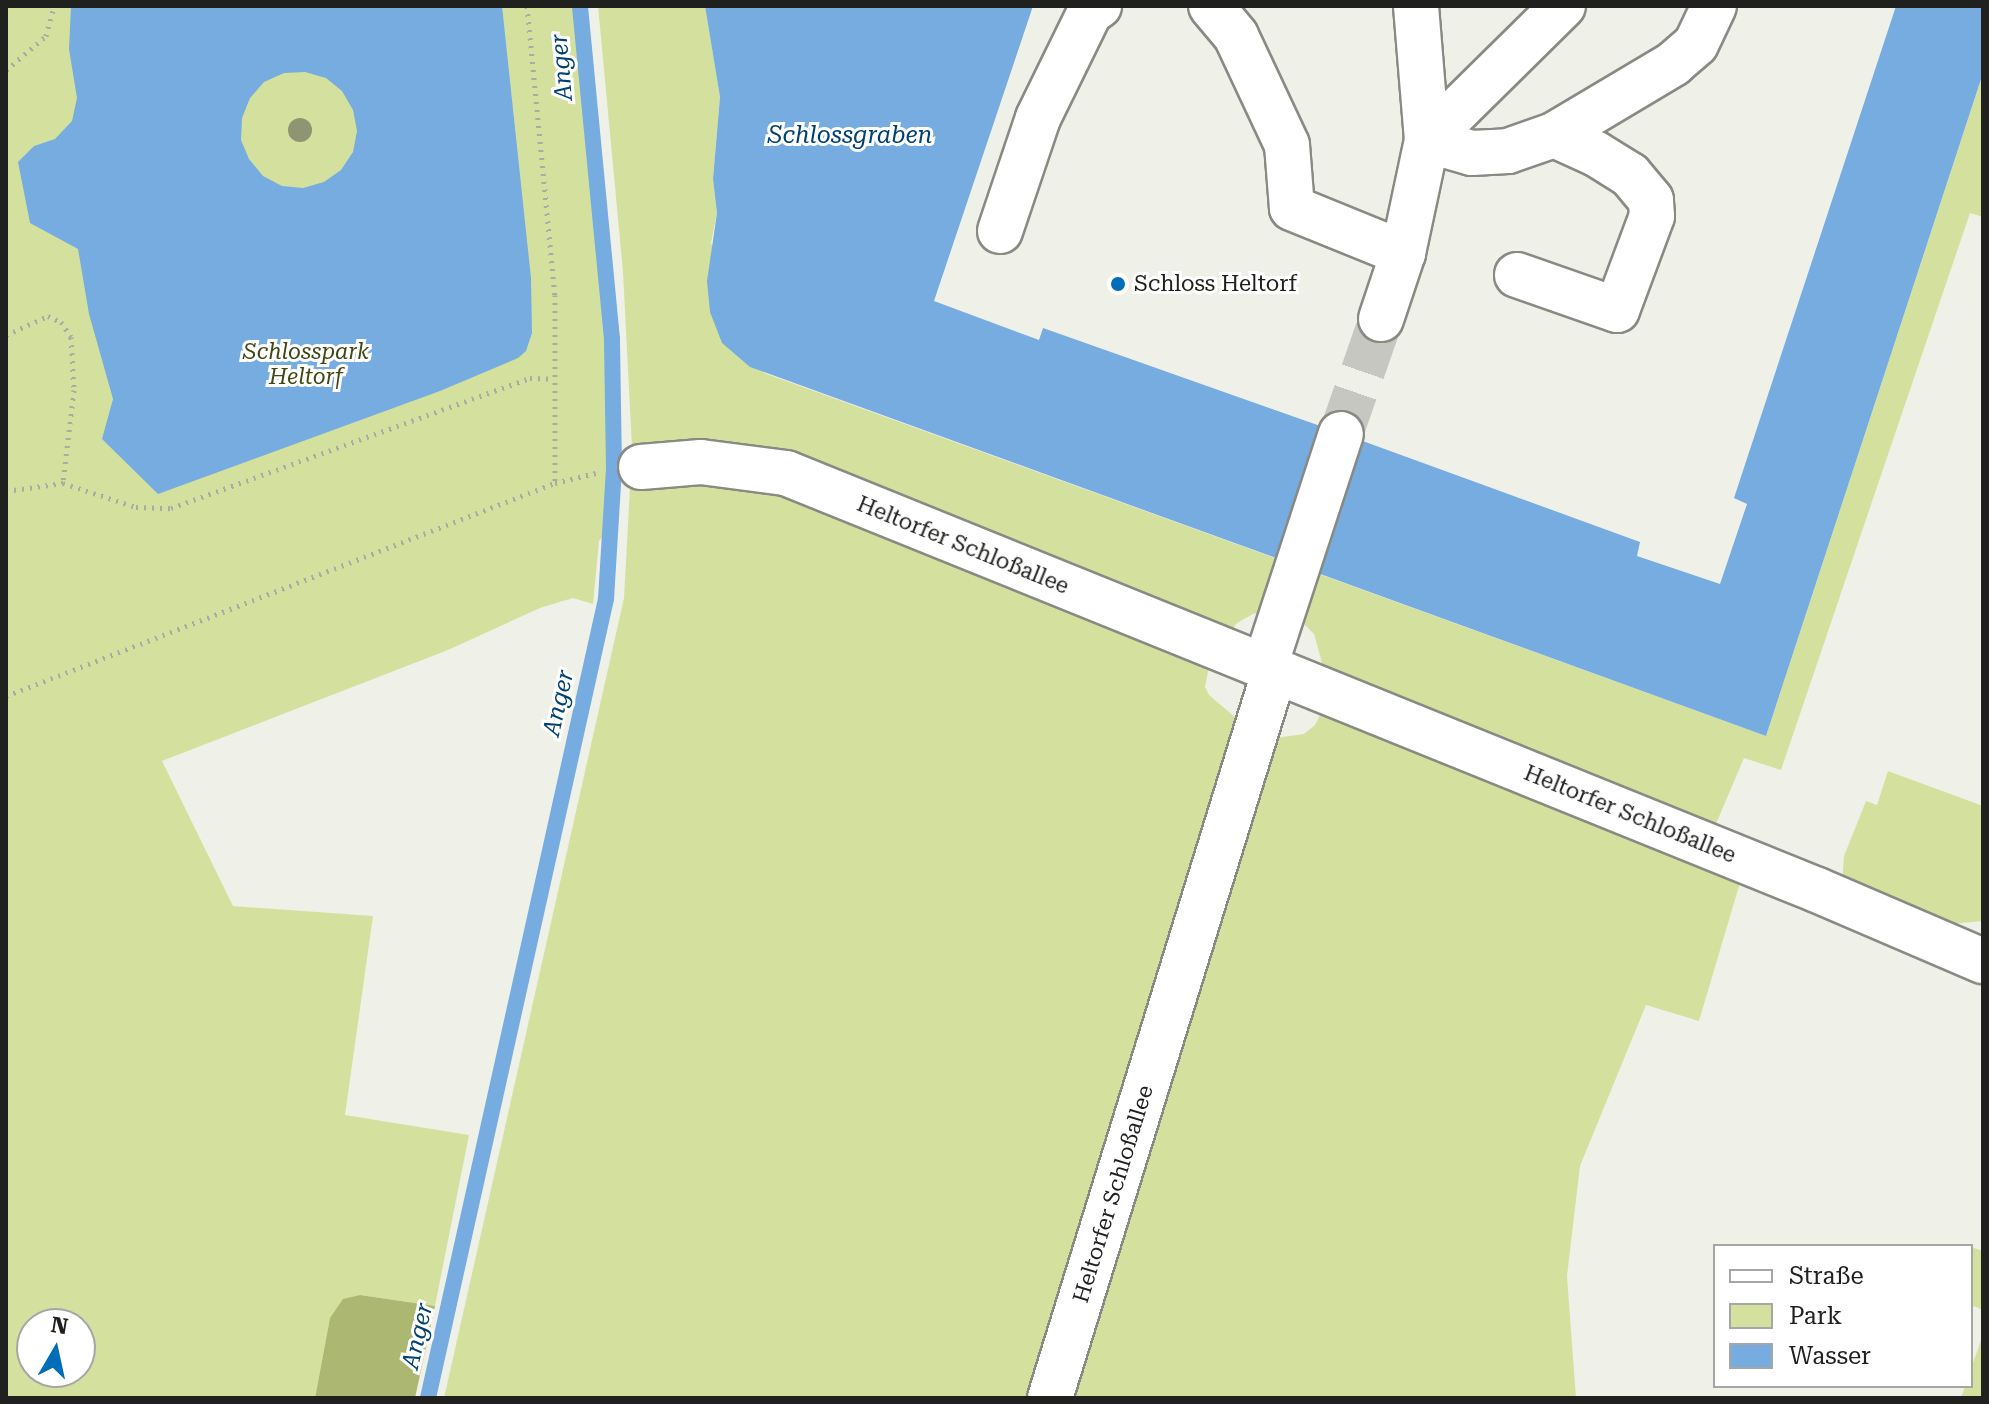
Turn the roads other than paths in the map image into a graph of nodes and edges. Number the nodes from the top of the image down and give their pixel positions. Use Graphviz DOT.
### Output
graph roads {
  1 [pos="1099,6"];
  2 [pos="1211,6"];
  3 [pos="1416,6"];
  4 [pos="1563,6"];
  5 [pos="1714,6"];
  6 [pos="1554,135"];
  7 [pos="1427,140"];
  8 [pos="1000,231"];
  9 [pos="1403,253"];
  10 [pos="1517,275"];
  11 [pos="1381,319"];
  12 [pos="1337,448"];
  13 [pos="641,467"];
  14 [pos="1270,668"];
  15 [pos="1983,961"];
  16 [pos="1050,1398"];
  1 -- 8 [label="street"];
  2 -- 9 [label="street"];
  3 -- 7 [label="street"];
  4 -- 7 [label="street"];
  5 -- 6 [label="street"];
  6 -- 7 [label="street"];
  6 -- 10 [label="street"];
  7 -- 9 [label="street"];
  9 -- 11 [label="street"];
  12 -- 14 [label="street"];
  13 -- 14 [label="street, Heltorfer Schloßallee"];
  14 -- 15 [label="street, Heltorfer Schloßallee"];
  14 -- 16 [label="street, Heltorfer Schloßallee"];
}
